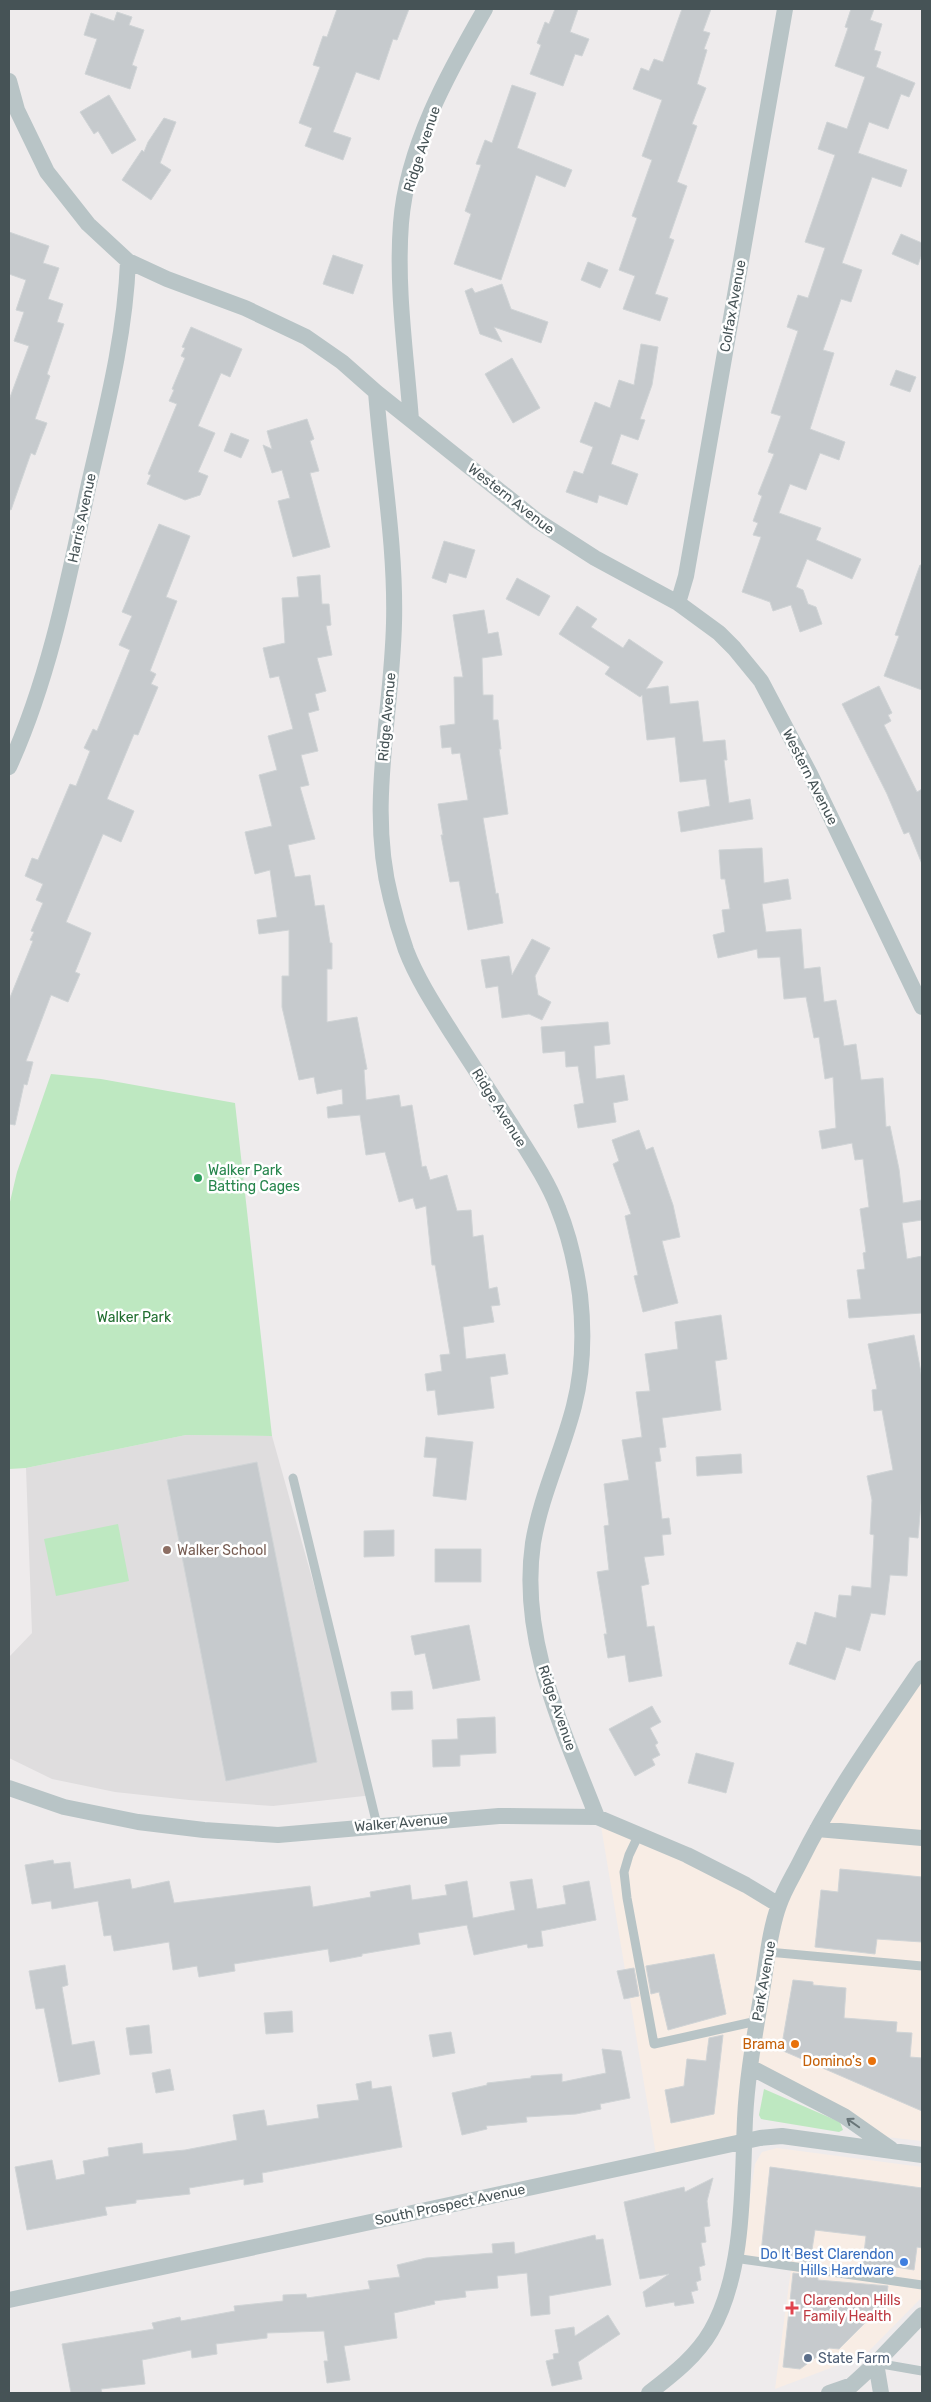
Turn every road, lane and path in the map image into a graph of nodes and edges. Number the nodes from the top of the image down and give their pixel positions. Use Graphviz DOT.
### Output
graph roads {
  1 [pos="485,9"];
  2 [pos="785,9"];
  3 [pos="9,81"];
  4 [pos="128,261"];
  5 [pos="376,392"];
  6 [pos="410,420"];
  7 [pos="678,603"];
  8 [pos="9,767"];
  9 [pos="922,1007"];
  10 [pos="293,1478"];
  11 [pos="922,1668"];
  12 [pos="9,1788"];
  13 [pos="597,1816"];
  14 [pos="377,1825"];
  15 [pos="817,1829"];
  16 [pos="639,1834"];
  17 [pos="922,1838"];
  18 [pos="779,1905"];
  19 [pos="768,1952"];
  20 [pos="922,1966"];
  21 [pos="757,2021"];
  22 [pos="750,2067"];
  23 [pos="744,2143"];
  24 [pos="893,2151"];
  25 [pos="922,2155"];
  26 [pos="734,2258"];
  27 [pos="922,2285"];
  28 [pos="9,2300"];
  29 [pos="922,2315"];
  30 [pos="876,2364"];
  31 [pos="922,2371"];
  32 [pos="649,2393"];
  33 [pos="829,2393"];
  34 [pos="881,2393"];
  1 -- 6 [label="street, Ridge Avenue"];
  2 -- 7 [label="street, Colfax Avenue"];
  3 -- 4 [label="street, Western Avenue"];
  4 -- 5 [label="street, Western Avenue"];
  4 -- 8 [label="street, Harris Avenue"];
  5 -- 6 [label="street, Western Avenue"];
  5 -- 13 [label="street, Ridge Avenue"];
  6 -- 7 [label="street, Western Avenue"];
  7 -- 9 [label="street, Western Avenue"];
  10 -- 14 [label="lane"];
  11 -- 15 [label="street, Park Avenue"];
  12 -- 14 [label="street, Walker Avenue"];
  13 -- 14 [label="street, Walker Avenue"];
  13 -- 16 [label="street, Walker Avenue"];
  15 -- 17 [label="street"];
  15 -- 18 [label="street, Park Avenue"];
  16 -- 18 [label="street, Walker Avenue"];
  16 -- 21 [label="lane"];
  18 -- 19 [label="street, Park Avenue"];
  19 -- 20 [label="lane"];
  19 -- 21 [label="street, Park Avenue"];
  21 -- 22 [label="street, Park Avenue"];
  22 -- 23 [label="street, Park Avenue"];
  24 -- 22 [label="street, South Prospect Avenue, one-way"];
  23 -- 24 [label="street, South Prospect Avenue"];
  23 -- 26 [label="street, Park Avenue"];
  23 -- 28 [label="street, South Prospect Avenue"];
  24 -- 25 [label="street, South Prospect Avenue"];
  26 -- 27 [label="lane"];
  26 -- 32 [label="street, Park Avenue"];
  29 -- 30 [label="street"];
  30 -- 31 [label="lane"];
  30 -- 33 [label="street"];
  30 -- 34 [label="street"];
}
